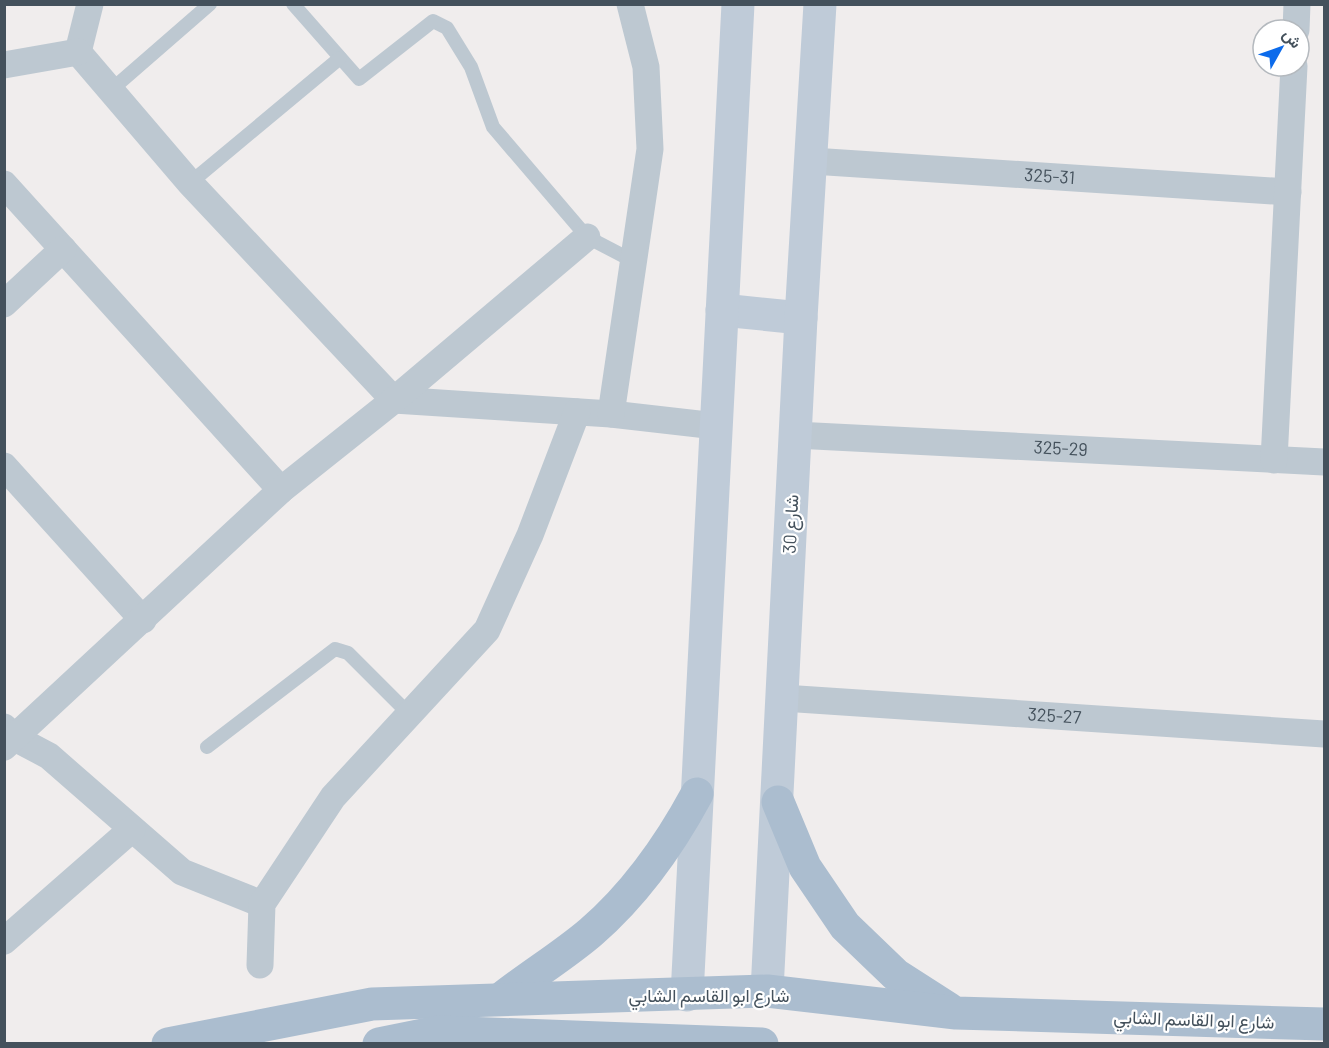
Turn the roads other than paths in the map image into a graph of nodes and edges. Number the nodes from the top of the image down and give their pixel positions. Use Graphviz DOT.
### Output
graph roads {
  1 [pos="90,4"];
  2 [pos="210,4"];
  3 [pos="293,4"];
  4 [pos="630,4"];
  5 [pos="738,4"];
  6 [pos="820,4"];
  7 [pos="78,52"];
  8 [pos="340,58"];
  9 [pos="4,65"];
  10 [pos="1293,78"];
  11 [pos="110,91"];
  12 [pos="812,161"];
  13 [pos="190,183"];
  14 [pos="4,184"];
  15 [pos="1288,192"];
  16 [pos="587,237"];
  17 [pos="63,249"];
  18 [pos="634,262"];
  19 [pos="4,304"];
  20 [pos="722,310"];
  21 [pos="801,318"];
  22 [pos="394,400"];
  23 [pos="577,412"];
  24 [pos="611,414"];
  25 [pos="716,426"];
  26 [pos="795,435"];
  27 [pos="1274,460"];
  28 [pos="1324,462"];
  29 [pos="4,466"];
  30 [pos="281,490"];
  31 [pos="143,620"];
  32 [pos="783,698"];
  33 [pos="409,714"];
  34 [pos="1324,734"];
  35 [pos="8,737"];
  36 [pos="207,747"];
  37 [pos="697,794"];
  38 [pos="778,802"];
  39 [pos="132,829"];
  40 [pos="262,904"];
  41 [pos="4,941"];
  42 [pos="260,965"];
  43 [pos="767,991"];
  44 [pos="687,995"];
  45 [pos="502,998"];
  46 [pos="956,1013"];
  47 [pos="1324,1024"];
  48 [pos="438,1038"];
  49 [pos="498,1038"];
  50 [pos="684,1042"];
  51 [pos="168,1044"];
  52 [pos="379,1044"];
  53 [pos="763,1044"];
  1 -- 7 [label="street"];
  2 -- 11 [label="lane"];
  3 -- 8 [label="lane"];
  4 -- 18 [label="street"];
  5 -- 20 [label="main road"];
  6 -- 12 [label="main road, شارع 30"];
  7 -- 9 [label="street"];
  7 -- 11 [label="street"];
  8 -- 13 [label="lane"];
  8 -- 16 [label="lane"];
  10 -- 15 [label="street"];
  11 -- 13 [label="street"];
  12 -- 15 [label="street, 325-31"];
  12 -- 21 [label="main road, شارع 30"];
  13 -- 22 [label="street"];
  14 -- 17 [label="street"];
  15 -- 27 [label="street"];
  16 -- 18 [label="lane"];
  16 -- 22 [label="street"];
  17 -- 19 [label="street"];
  17 -- 30 [label="street"];
  18 -- 24 [label="street"];
  20 -- 21 [label="main road"];
  20 -- 25 [label="main road"];
  21 -- 26 [label="main road, شارع 30"];
  22 -- 23 [label="street"];
  22 -- 30 [label="street"];
  23 -- 24 [label="street"];
  23 -- 33 [label="street"];
  24 -- 25 [label="street"];
  25 -- 37 [label="main road"];
  26 -- 27 [label="street, 325-29"];
  26 -- 32 [label="main road, شارع 30"];
  27 -- 28 [label="street, 325-29"];
  29 -- 31 [label="street"];
  30 -- 31 [label="street"];
  31 -- 35 [label="street"];
  32 -- 34 [label="street, 325-27"];
  32 -- 38 [label="main road, شارع 30"];
  33 -- 36 [label="lane"];
  33 -- 40 [label="street"];
  35 -- 39 [label="street"];
  37 -- 44 [label="main road"];
  37 -- 45 [label="main road"];
  38 -- 43 [label="main road, شارع 30"];
  38 -- 46 [label="main road"];
  39 -- 40 [label="street"];
  39 -- 41 [label="street"];
  40 -- 42 [label="street"];
  43 -- 44 [label="main road, شارع ابو القاسم الشابي"];
  43 -- 46 [label="main road, شارع ابو القاسم الشابي"];
  43 -- 53 [label="main road, شارع 30"];
  44 -- 45 [label="main road, شارع ابو القاسم الشابي"];
  44 -- 50 [label="main road"];
  45 -- 51 [label="main road, شارع ابو القاسم الشابي"];
  46 -- 47 [label="main road, شارع ابو القاسم الشابي"];
  48 -- 49 [label="main road"];
  48 -- 52 [label="main road"];
  49 -- 50 [label="main road"];
  50 -- 53 [label="main road"];
}
